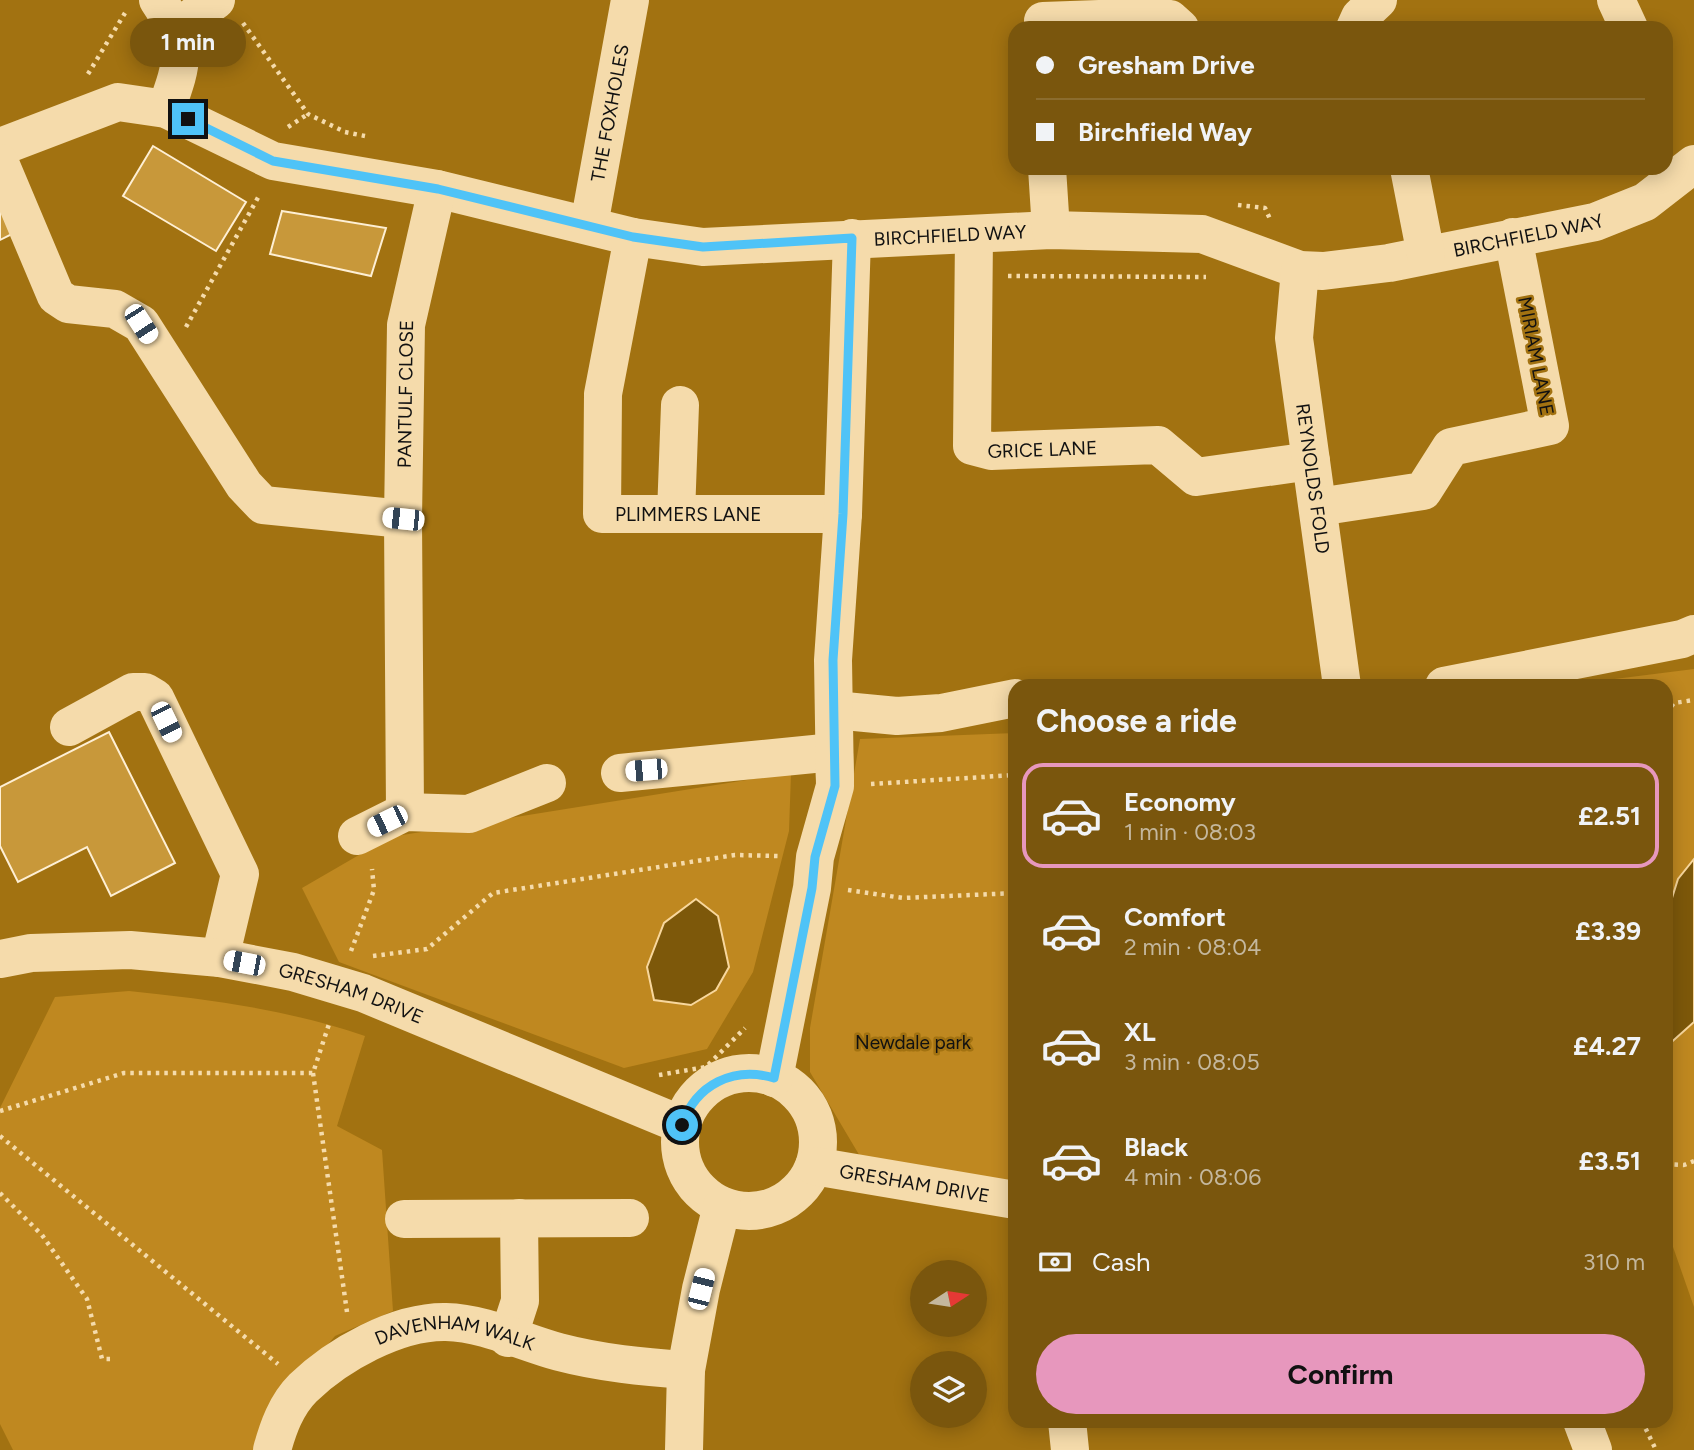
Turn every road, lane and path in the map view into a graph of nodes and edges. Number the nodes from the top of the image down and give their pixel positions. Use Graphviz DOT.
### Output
graph roads {
  1 [pos="630,0"];
  2 [pos="1378,0"];
  3 [pos="1616,0"];
  4 [pos="226,6"];
  5 [pos="154,13"];
  6 [pos="1043,16"];
  7 [pos="1172,21"];
  8 [pos="1359,21"];
  9 [pos="1626,21"];
  10 [pos="85,78"];
  11 [pos="166,108"];
  12 [pos="371,138"];
  13 [pos="0,147"];
  14 [pos="0,163"];
  15 [pos="1694,164"];
  16 [pos="1047,175"];
  17 [pos="1410,175"];
  18 [pos="438,189"];
  19 [pos="261,193"];
  20 [pos="589,225"];
  21 [pos="1051,230"];
  22 [pos="974,234"];
  23 [pos="633,237"];
  24 [pos="1513,237"];
  25 [pos="852,238"];
  26 [pos="1426,255"];
  27 [pos="1300,270"];
  28 [pos="161,355"];
  29 [pos="680,405"];
  30 [pos="1311,461"];
  31 [pos="1318,507"];
  32 [pos="676,514"];
  33 [pos="843,514"];
  34 [pos="403,519"];
  35 [pos="1694,634"];
  36 [pos="1341,679"];
  37 [pos="1479,679"];
  38 [pos="1008,699"];
  39 [pos="1694,699"];
  40 [pos="1674,704"];
  41 [pos="834,710"];
  42 [pos="69,727"];
  43 [pos="620,773"];
  44 [pos="1008,775"];
  45 [pos="547,783"];
  46 [pos="835,786"];
  47 [pos="405,812"];
  48 [pos="363,833"];
  49 [pos="814,873"];
  50 [pos="1008,893"];
  51 [pos="220,958"];
  52 [pos="0,959"];
  53 [pos="345,973"];
  54 [pos="751,1023"];
  55 [pos="313,1073"];
  56 [pos="652,1076"];
  57 [pos="774,1078"];
  58 [pos="0,1111"];
  59 [pos="682,1125"];
  60 [pos="0,1136"];
  61 [pos="1694,1161"];
  62 [pos="1673,1164"];
  63 [pos="814,1166"];
  64 [pos="0,1193"];
  65 [pos="1008,1199"];
  66 [pos="722,1206"];
  67 [pos="519,1218"];
  68 [pos="630,1218"];
  69 [pos="404,1219"];
  70 [pos="508,1338"];
  71 [pos="359,1348"];
  72 [pos="111,1359"];
  73 [pos="686,1370"];
  74 [pos="306,1386"];
  75 [pos="1068,1428"];
  76 [pos="1585,1428"];
  77 [pos="1645,1428"];
  78 [pos="272,1450"];
  79 [pos="684,1450"];
  80 [pos="1070,1450"];
  81 [pos="1593,1450"];
  82 [pos="1656,1450"];
  1 -- 20 [label="street, THE FOXHOLES"];
  2 -- 8 [label="street"];
  3 -- 9 [label="street"];
  4 -- 5 [label="street"];
  4 -- 12 [label="path"];
  5 -- 10 [label="path"];
  5 -- 11 [label="street"];
  6 -- 7 [label="street"];
  11 -- 13 [label="street, BIRCHFIELD WAY"];
  11 -- 18 [label="street, BIRCHFIELD WAY"];
  14 -- 28 [label="street"];
  15 -- 24 [label="street, BIRCHFIELD WAY"];
  16 -- 21 [label="street"];
  17 -- 26 [label="street"];
  18 -- 20 [label="street, BIRCHFIELD WAY"];
  18 -- 34 [label="street, PANTULF CLOSE"];
  19 -- 28 [label="path"];
  20 -- 23 [label="street, BIRCHFIELD WAY"];
  21 -- 22 [label="street, BIRCHFIELD WAY"];
  21 -- 27 [label="street, BIRCHFIELD WAY"];
  22 -- 25 [label="street, BIRCHFIELD WAY"];
  22 -- 30 [label="street, GRICE LANE"];
  23 -- 25 [label="street, BIRCHFIELD WAY"];
  23 -- 32 [label="street, PLIMMERS LANE"];
  24 -- 26 [label="street, BIRCHFIELD WAY"];
  24 -- 31 [label="street, MIRIAM LANE"];
  25 -- 33 [label="street"];
  26 -- 27 [label="street, BIRCHFIELD WAY"];
  27 -- 30 [label="street, REYNOLDS FOLD"];
  28 -- 34 [label="street"];
  29 -- 32 [label="street"];
  30 -- 31 [label="street, REYNOLDS FOLD"];
  31 -- 36 [label="street, REYNOLDS FOLD"];
  32 -- 33 [label="street, PLIMMERS LANE"];
  33 -- 41 [label="street"];
  34 -- 47 [label="street, PANTULF CLOSE"];
  35 -- 37 [label="street"];
  38 -- 41 [label="street"];
  39 -- 40 [label="path"];
  41 -- 46 [label="street"];
  42 -- 51 [label="street"];
  43 -- 46 [label="street"];
  44 -- 46 [label="path"];
  45 -- 47 [label="street"];
  46 -- 49 [label="street"];
  47 -- 48 [label="street"];
  48 -- 53 [label="path"];
  49 -- 50 [label="path"];
  49 -- 53 [label="path"];
  49 -- 57 [label="street"];
  51 -- 52 [label="street, GRESHAM DRIVE"];
  51 -- 53 [label="street, GRESHAM DRIVE"];
  53 -- 55 [label="path"];
  53 -- 59 [label="street, GRESHAM DRIVE"];
  54 -- 56 [label="path"];
  55 -- 58 [label="path"];
  55 -- 71 [label="path"];
  57 -- 59 [label="street, GRESHAM DRIVE"];
  57 -- 63 [label="street, GRESHAM DRIVE"];
  59 -- 66 [label="street"];
  60 -- 74 [label="path"];
  61 -- 62 [label="path"];
  63 -- 65 [label="street, GRESHAM DRIVE"];
  63 -- 66 [label="street, GRESHAM DRIVE"];
  64 -- 72 [label="path"];
  66 -- 73 [label="street"];
  67 -- 68 [label="street"];
  67 -- 69 [label="street"];
  67 -- 70 [label="street"];
  70 -- 71 [label="street, DAVENHAM WALK"];
  70 -- 73 [label="street, DAVENHAM WALK"];
  71 -- 74 [label="street, DAVENHAM WALK"];
  73 -- 79 [label="street"];
  74 -- 78 [label="street, DAVENHAM WALK"];
  75 -- 80 [label="street"];
  76 -- 81 [label="street"];
  77 -- 82 [label="path"];
}
